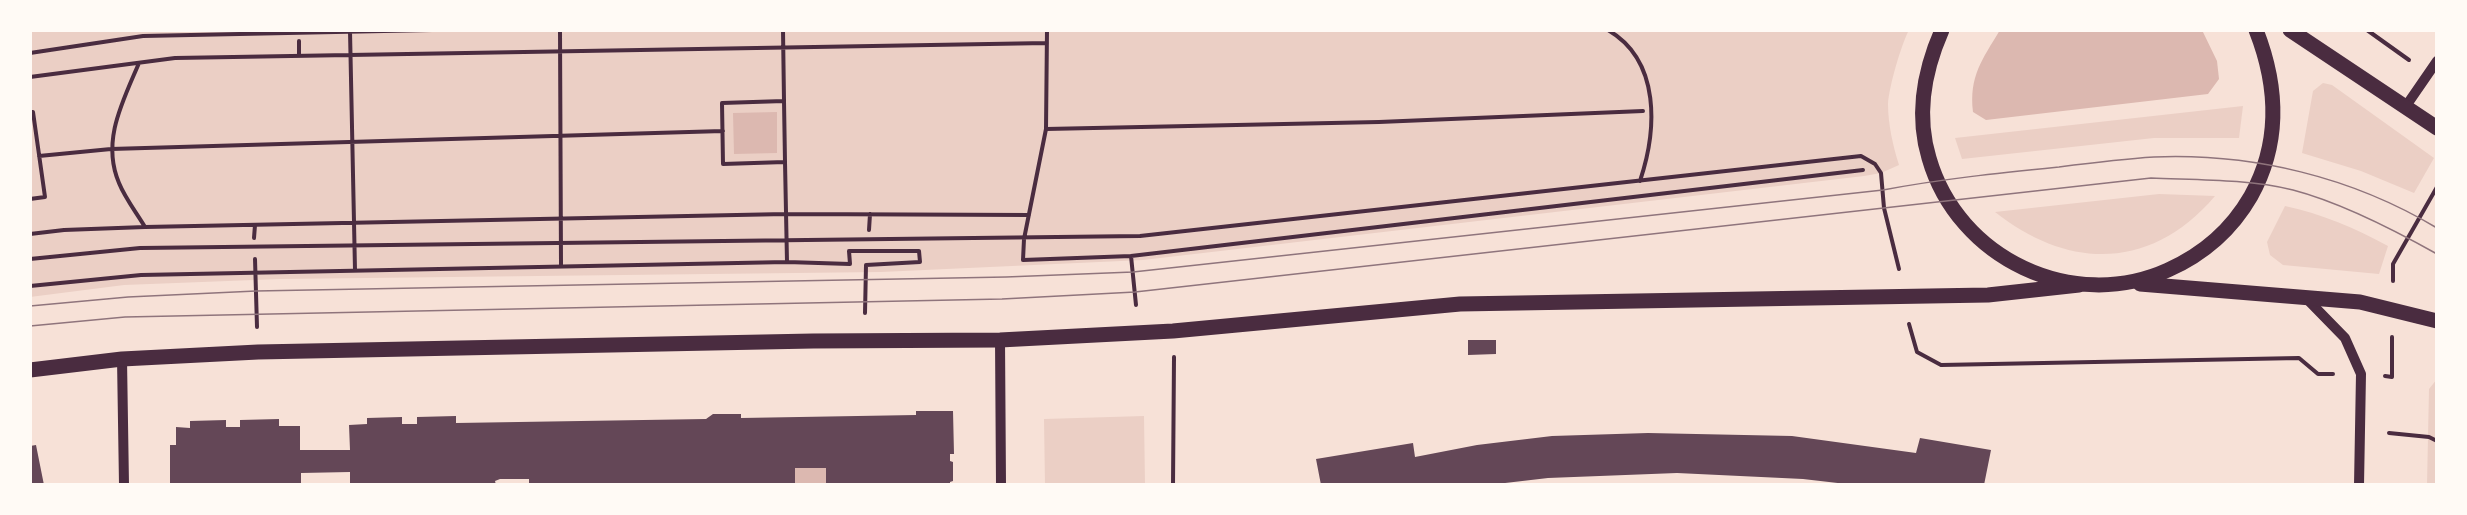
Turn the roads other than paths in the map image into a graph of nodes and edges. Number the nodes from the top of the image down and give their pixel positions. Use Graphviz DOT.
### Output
graph roads {
  1 [pos="1942,30"];
  2 [pos="2256,30"];
  3 [pos="2290,30"];
  4 [pos="2437,61"];
  5 [pos="2406,106"];
  6 [pos="2437,128"];
  7 [pos="2131,283"];
  8 [pos="2079,285"];
  9 [pos="2304,296"];
  10 [pos="2437,321"];
  11 [pos="1000,340"];
  12 [pos="122,360"];
  13 [pos="30,370"];
  14 [pos="124,485"];
  15 [pos="1001,485"];
  16 [pos="2359,485"];
  1 -- 8 [label="main road"];
  2 -- 7 [label="main road"];
  3 -- 5 [label="main road"];
  4 -- 5 [label="street"];
  5 -- 6 [label="main road"];
  7 -- 8 [label="main road"];
  7 -- 9 [label="main road"];
  8 -- 11 [label="main road"];
  9 -- 10 [label="main road"];
  9 -- 16 [label="street"];
  11 -- 12 [label="main road"];
  11 -- 15 [label="street"];
  12 -- 13 [label="main road"];
  12 -- 14 [label="street"];
}
